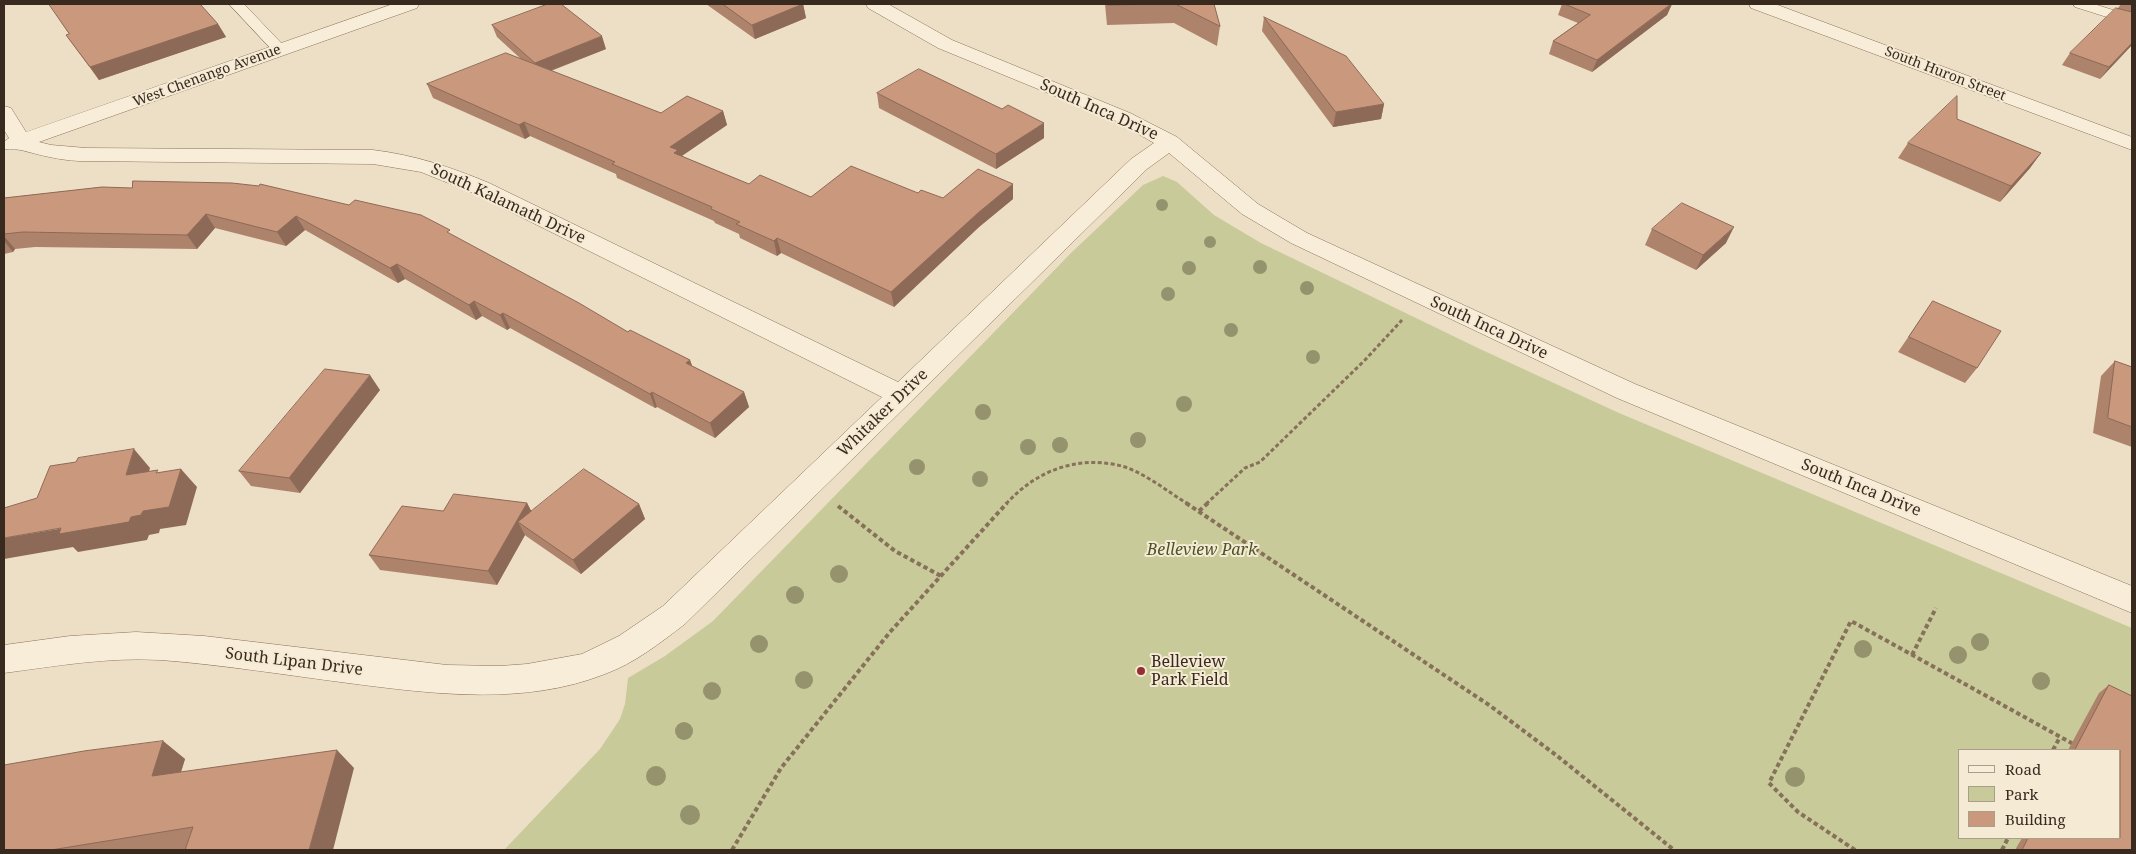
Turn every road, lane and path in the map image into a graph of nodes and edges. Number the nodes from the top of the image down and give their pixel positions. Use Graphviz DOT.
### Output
graph roads {
  1 [pos="236,4"];
  2 [pos="410,4"];
  3 [pos="875,4"];
  4 [pos="1758,4"];
  5 [pos="2080,4"];
  6 [pos="2132,21"];
  7 [pos="280,50"];
  8 [pos="4,112"];
  9 [pos="1169,142"];
  10 [pos="2132,144"];
  11 [pos="13,145"];
  12 [pos="1393,331"];
  13 [pos="902,395"];
  14 [pos="808,487"];
  15 [pos="1199,511"];
  16 [pos="941,576"];
  17 [pos="2132,600"];
  18 [pos="1936,608"];
  19 [pos="1912,655"];
  20 [pos="4,659"];
  21 [pos="584,667"];
  22 [pos="2060,737"];
  23 [pos="2077,746"];
  24 [pos="2054,749"];
  25 [pos="732,850"];
  26 [pos="1674,850"];
  27 [pos="1855,850"];
  1 -- 7 [label="lane"];
  2 -- 7 [label="street, West Chenango Avenue"];
  3 -- 9 [label="street, South Inca Drive"];
  4 -- 10 [label="street, South Huron Street"];
  5 -- 6 [label="lane"];
  7 -- 11 [label="street, West Chenango Avenue"];
  8 -- 11 [label="street"];
  9 -- 13 [label="street, Whitaker Drive"];
  9 -- 17 [label="street, South Inca Drive"];
  11 -- 13 [label="street, South Kalamath Drive"];
  12 -- 15 [label="path"];
  13 -- 14 [label="street, Whitaker Drive"];
  14 -- 16 [label="path"];
  14 -- 21 [label="street, Whitaker Drive"];
  15 -- 16 [label="path"];
  15 -- 26 [label="path"];
  16 -- 25 [label="path"];
  18 -- 19 [label="path"];
  19 -- 22 [label="path"];
  19 -- 27 [label="path"];
  20 -- 21 [label="street, South Lipan Drive"];
  22 -- 23 [label="path"];
  22 -- 24 [label="path"];
}
